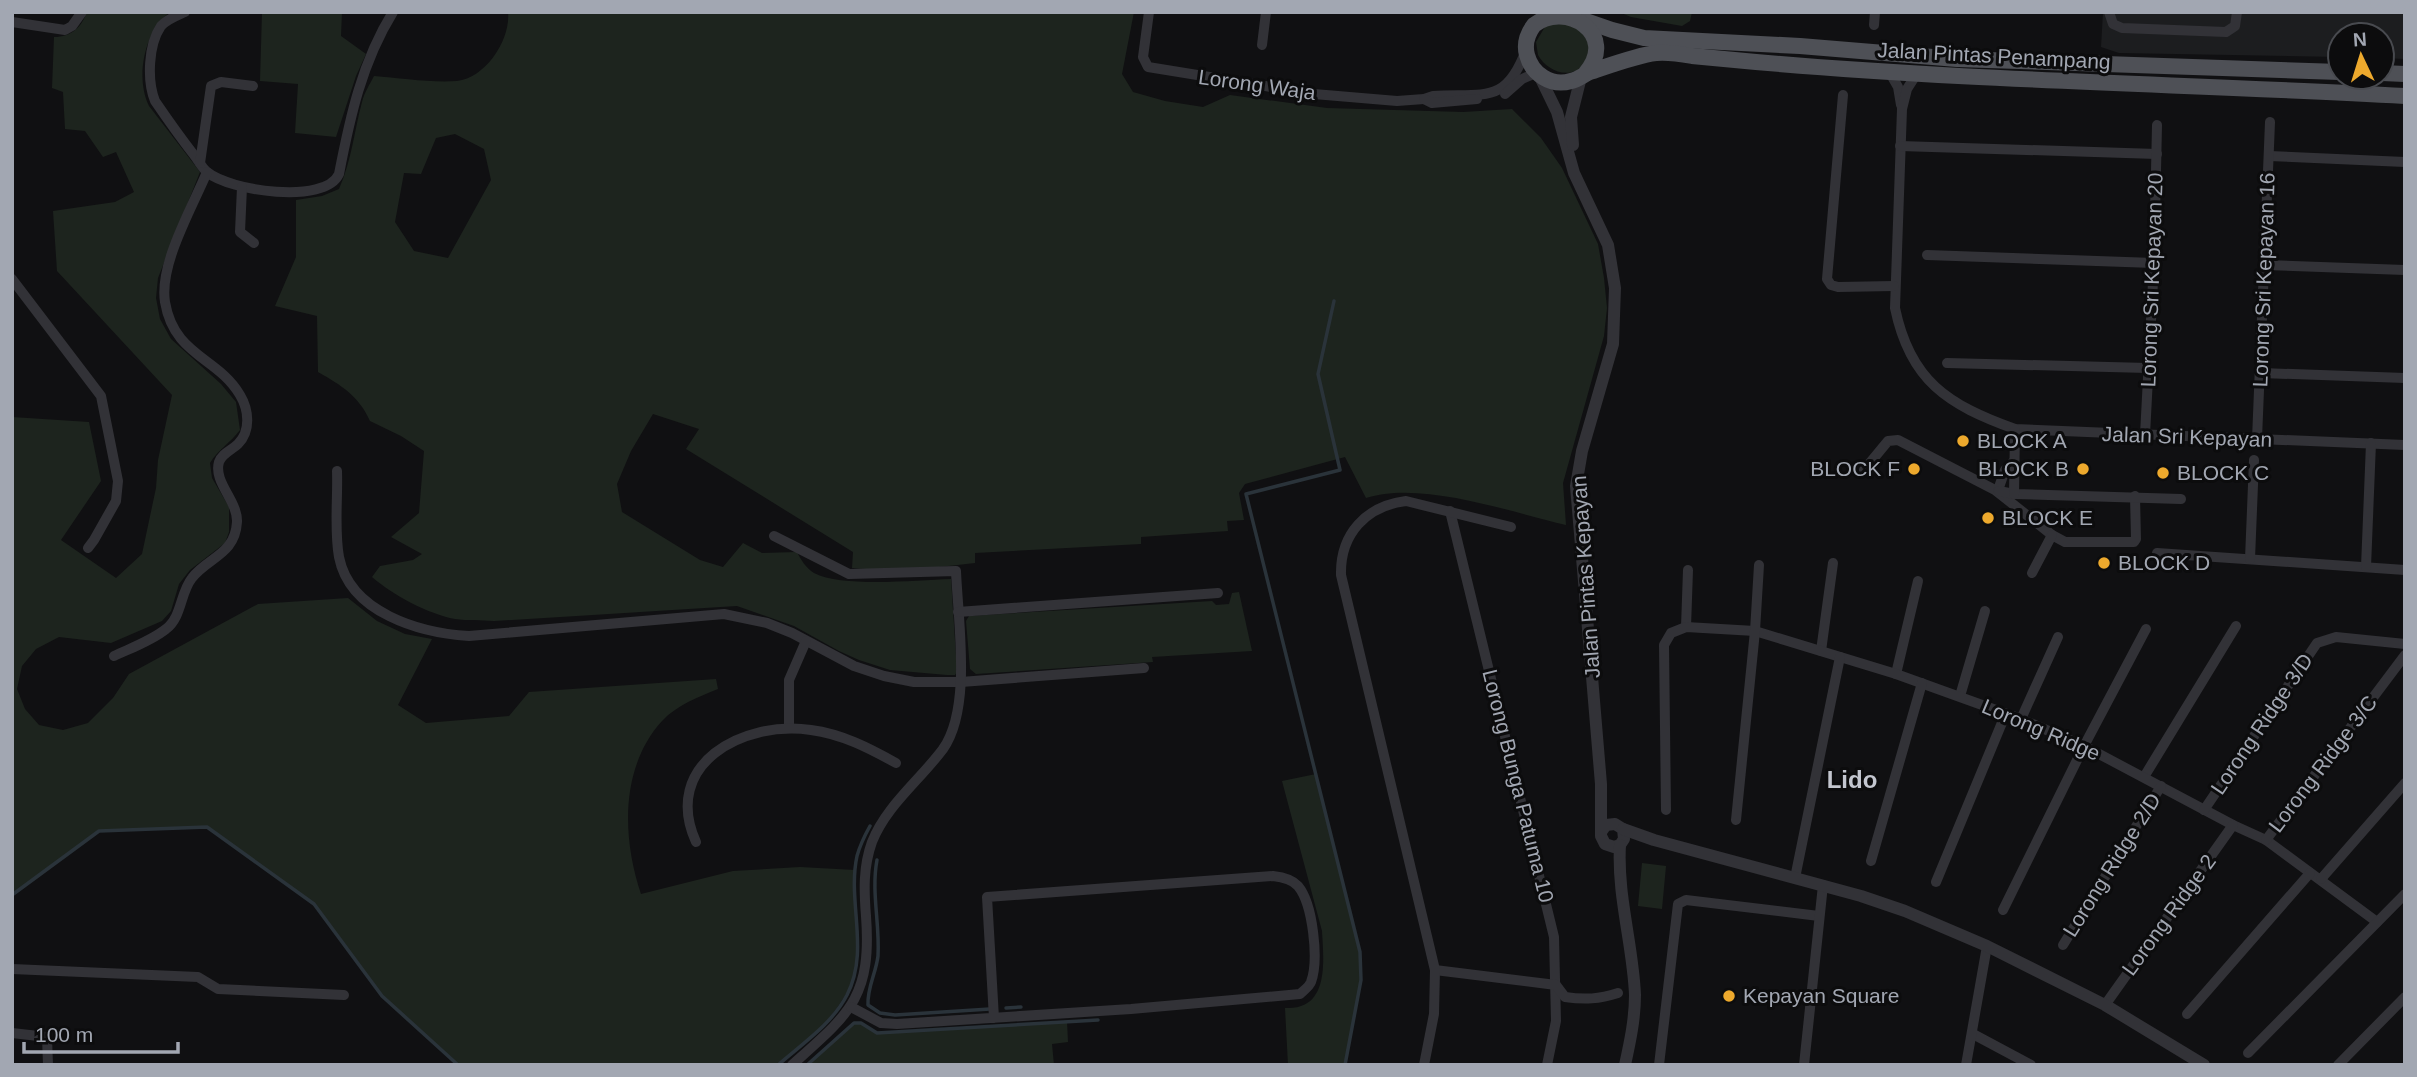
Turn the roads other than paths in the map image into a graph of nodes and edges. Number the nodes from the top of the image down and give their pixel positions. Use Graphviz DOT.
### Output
graph roads {
  1 [pos="82,12"];
  2 [pos="185,12"];
  3 [pos="393,12"];
  4 [pos="1149,12"];
  5 [pos="1266,12"];
  6 [pos="1534,12"];
  7 [pos="1875,12"];
  8 [pos="2109,12"];
  9 [pos="2236,12"];
  10 [pos="1580,16"];
  11 [pos="12,22"];
  12 [pos="1874,25"];
  13 [pos="1527,42"];
  14 [pos="1262,46"];
  15 [pos="1957,59"];
  16 [pos="2326,72"];
  17 [pos="1890,73"];
  18 [pos="1538,74"];
  19 [pos="1583,75"];
  20 [pos="1916,75"];
  21 [pos="1963,75"];
  22 [pos="253,86"];
  23 [pos="1843,95"];
  24 [pos="2405,96"];
  25 [pos="1424,99"];
  26 [pos="1902,109"];
  27 [pos="2270,122"];
  28 [pos="2157,125"];
  29 [pos="1900,146"];
  30 [pos="2157,154"];
  31 [pos="2269,156"];
  32 [pos="2405,162"];
  33 [pos="200,163"];
  34 [pos="207,172"];
  35 [pos="1574,173"];
  36 [pos="242,187"];
  37 [pos="254,243"];
  38 [pos="1927,255"];
  39 [pos="2154,263"];
  40 [pos="2266,265"];
  41 [pos="2405,271"];
  42 [pos="12,279"];
  43 [pos="1894,286"];
  44 [pos="1947,363"];
  45 [pos="2148,368"];
  46 [pos="2261,373"];
  47 [pos="2405,378"];
  48 [pos="2015,429"];
  49 [pos="2145,435"];
  50 [pos="2257,439"];
  51 [pos="2371,443"];
  52 [pos="2405,445"];
  53 [pos="2254,460"];
  54 [pos="2014,461"];
  55 [pos="1864,470"];
  56 [pos="337,471"];
  57 [pos="1997,490"];
  58 [pos="2014,494"];
  59 [pos="2135,496"];
  60 [pos="2180,499"];
  61 [pos="1451,511"];
  62 [pos="1511,527"];
  63 [pos="2052,535"];
  64 [pos="774,536"];
  65 [pos="88,548"];
  66 [pos="2157,553"];
  67 [pos="2250,559"];
  68 [pos="1833,563"];
  69 [pos="1759,565"];
  70 [pos="2366,567"];
  71 [pos="1688,570"];
  72 [pos="2405,570"];
  73 [pos="2032,573"];
  74 [pos="1918,581"];
  75 [pos="1218,593"];
  76 [pos="1985,611"];
  77 [pos="958,612"];
  78 [pos="1686,626"];
  79 [pos="2236,626"];
  80 [pos="2146,629"];
  81 [pos="1755,631"];
  82 [pos="2058,637"];
  83 [pos="806,641"];
  84 [pos="2405,644"];
  85 [pos="1821,650"];
  86 [pos="2405,654"];
  87 [pos="114,656"];
  88 [pos="1840,657"];
  89 [pos="1144,667"];
  90 [pos="1896,674"];
  91 [pos="961,682"];
  92 [pos="1922,683"];
  93 [pos="1960,696"];
  94 [pos="2006,713"];
  95 [pos="2021,719"];
  96 [pos="789,728"];
  97 [pos="2084,746"];
  98 [pos="896,764"];
  99 [pos="2144,777"];
  100 [pos="2405,783"];
  101 [pos="1601,784"];
  102 [pos="2161,786"];
  103 [pos="1666,810"];
  104 [pos="2204,810"];
  105 [pos="1736,820"];
  106 [pos="2233,825"];
  107 [pos="1621,835"];
  108 [pos="1602,837"];
  109 [pos="2266,840"];
  110 [pos="696,842"];
  111 [pos="1871,861"];
  112 [pos="2310,873"];
  113 [pos="1795,878"];
  114 [pos="2321,879"];
  115 [pos="1936,883"];
  116 [pos="1823,885"];
  117 [pos="1621,894"];
  118 [pos="2405,894"];
  119 [pos="2003,910"];
  120 [pos="1819,916"];
  121 [pos="2377,922"];
  122 [pos="2063,944"];
  123 [pos="1987,946"];
  124 [pos="12,968"];
  125 [pos="1435,970"];
  126 [pos="1556,985"];
  127 [pos="1618,993"];
  128 [pos="344,995"];
  129 [pos="2405,997"];
  130 [pos="2105,1005"];
  131 [pos="851,1007"];
  132 [pos="2187,1014"];
  133 [pos="995,1017"];
  134 [pos="12,1033"];
  135 [pos="1973,1034"];
  136 [pos="2248,1053"];
  137 [pos="48,1065"];
  138 [pos="792,1065"];
  139 [pos="1424,1065"];
  140 [pos="1547,1065"];
  141 [pos="1625,1065"];
  142 [pos="1659,1065"];
  143 [pos="1804,1065"];
  144 [pos="1966,1065"];
  145 [pos="2031,1065"];
  146 [pos="2204,1065"];
  147 [pos="2337,1065"];
  1 -- 11 [label="street"];
  2 -- 33 [label="street"];
  3 -- 36 [label="street"];
  4 -- 25 [label="street, Lorong Waja"];
  5 -- 14 [label="street"];
  6 -- 13 [label="main road"];
  7 -- 12 [label="street"];
  8 -- 9 [label="street"];
  10 -- 13 [label="main road"];
  10 -- 15 [label="main road, Jalan Pintas Penampang"];
  10 -- 19 [label="main road"];
  13 -- 18 [label="main road"];
  13 -- 25 [label="street, Lorong Waja"];
  15 -- 16 [label="main road, Jalan Pintas Penampang"];
  15 -- 21 [label="main road"];
  17 -- 19 [label="main road, Jalan Pintas Penampang"];
  17 -- 20 [label="main road, Jalan Pintas Penampang"];
  17 -- 26 [label="street, Jalan Sri Kepayan"];
  18 -- 19 [label="main road"];
  18 -- 25 [label="street, Lorong Waja"];
  18 -- 35 [label="street, Jalan Pintas Kepayan"];
  19 -- 35 [label="street, Jalan Pintas Kepayan"];
  20 -- 21 [label="main road, Jalan Pintas Penampang"];
  20 -- 26 [label="street, Jalan Sri Kepayan"];
  21 -- 24 [label="main road, Jalan Pintas Penampang"];
  22 -- 33 [label="street"];
  23 -- 43 [label="street"];
  26 -- 29 [label="street, Jalan Sri Kepayan"];
  27 -- 31 [label="street, Lorong Sri Kepayan 16"];
  28 -- 30 [label="street, Lorong Sri Kepayan 20"];
  29 -- 30 [label="street"];
  29 -- 43 [label="street, Jalan Sri Kepayan"];
  30 -- 39 [label="street, Lorong Sri Kepayan 20"];
  31 -- 32 [label="street"];
  31 -- 40 [label="street, Lorong Sri Kepayan 16"];
  33 -- 34 [label="street"];
  34 -- 36 [label="street"];
  34 -- 87 [label="street"];
  35 -- 101 [label="street, Jalan Pintas Kepayan"];
  36 -- 37 [label="street"];
  38 -- 39 [label="street"];
  39 -- 45 [label="street, Lorong Sri Kepayan 20"];
  40 -- 41 [label="street"];
  40 -- 46 [label="street, Lorong Sri Kepayan 16"];
  42 -- 65 [label="street"];
  43 -- 48 [label="street, Jalan Sri Kepayan"];
  44 -- 45 [label="street"];
  45 -- 49 [label="street, Lorong Sri Kepayan 20"];
  46 -- 47 [label="street"];
  46 -- 50 [label="street, Lorong Sri Kepayan 16"];
  48 -- 49 [label="street, Jalan Sri Kepayan"];
  48 -- 54 [label="street"];
  49 -- 50 [label="street, Jalan Sri Kepayan"];
  50 -- 51 [label="street, Jalan Sri Kepayan"];
  51 -- 52 [label="street, Jalan Sri Kepayan"];
  51 -- 70 [label="street"];
  53 -- 67 [label="street"];
  54 -- 57 [label="street"];
  54 -- 58 [label="street"];
  55 -- 57 [label="street"];
  56 -- 83 [label="street"];
  57 -- 58 [label="street"];
  57 -- 63 [label="street"];
  58 -- 59 [label="street"];
  59 -- 60 [label="street"];
  59 -- 63 [label="street"];
  61 -- 62 [label="street"];
  61 -- 125 [label="street"];
  61 -- 126 [label="street, Lorong Bunga Patuma 10"];
  63 -- 73 [label="street"];
  64 -- 77 [label="street"];
  66 -- 67 [label="street"];
  67 -- 70 [label="street"];
  68 -- 85 [label="street"];
  69 -- 81 [label="street"];
  70 -- 72 [label="street"];
  71 -- 78 [label="street"];
  74 -- 90 [label="street"];
  75 -- 77 [label="street"];
  76 -- 93 [label="street"];
  77 -- 91 [label="street"];
  78 -- 81 [label="street, Lorong Ridge"];
  78 -- 103 [label="street, Lorong Ridge"];
  79 -- 99 [label="street"];
  80 -- 97 [label="street"];
  81 -- 85 [label="street, Lorong Ridge"];
  81 -- 105 [label="street"];
  82 -- 95 [label="street"];
  83 -- 91 [label="street"];
  83 -- 96 [label="street"];
  84 -- 104 [label="street, Lorong Ridge 3/D"];
  85 -- 88 [label="street, Lorong Ridge"];
  86 -- 109 [label="street, Lorong Ridge 3/C"];
  88 -- 90 [label="street, Lorong Ridge"];
  88 -- 113 [label="street"];
  89 -- 91 [label="street"];
  90 -- 92 [label="street, Lorong Ridge"];
  91 -- 131 [label="street"];
  92 -- 93 [label="street, Lorong Ridge"];
  92 -- 111 [label="street"];
  93 -- 94 [label="street, Lorong Ridge"];
  94 -- 95 [label="street, Lorong Ridge"];
  94 -- 115 [label="street"];
  95 -- 97 [label="street, Lorong Ridge"];
  96 -- 98 [label="street"];
  96 -- 110 [label="street"];
  97 -- 99 [label="street, Lorong Ridge"];
  97 -- 119 [label="street"];
  99 -- 102 [label="street, Lorong Ridge"];
  100 -- 114 [label="street"];
  101 -- 107 [label="street, Jalan Pintas Kepayan"];
  101 -- 108 [label="street, Jalan Pintas Kepayan"];
  102 -- 104 [label="street, Lorong Ridge"];
  102 -- 122 [label="street, Lorong Ridge 2/D"];
  104 -- 106 [label="street, Lorong Ridge"];
  106 -- 109 [label="street, Lorong Ridge"];
  106 -- 130 [label="street, Lorong Ridge 2"];
  107 -- 108 [label="street"];
  107 -- 108 [label="street"];
  107 -- 113 [label="street"];
  107 -- 117 [label="street"];
  108 -- 117 [label="street"];
  109 -- 112 [label="street, Lorong Ridge"];
  112 -- 114 [label="street, Lorong Ridge"];
  112 -- 132 [label="street"];
  113 -- 116 [label="street"];
  114 -- 121 [label="street, Lorong Ridge"];
  116 -- 120 [label="street"];
  116 -- 123 [label="street"];
  117 -- 141 [label="street"];
  118 -- 121 [label="street"];
  120 -- 142 [label="street"];
  120 -- 143 [label="street"];
  121 -- 136 [label="street"];
  123 -- 130 [label="street"];
  123 -- 135 [label="street"];
  124 -- 128 [label="street"];
  125 -- 126 [label="street"];
  125 -- 139 [label="street"];
  126 -- 127 [label="street"];
  126 -- 140 [label="street, Lorong Bunga Patuma 10"];
  129 -- 147 [label="street"];
  130 -- 146 [label="street"];
  131 -- 133 [label="street"];
  131 -- 138 [label="street"];
  133 -- 133 [label="street"];
  134 -- 137 [label="street"];
  135 -- 144 [label="street"];
  135 -- 145 [label="street"];
}
